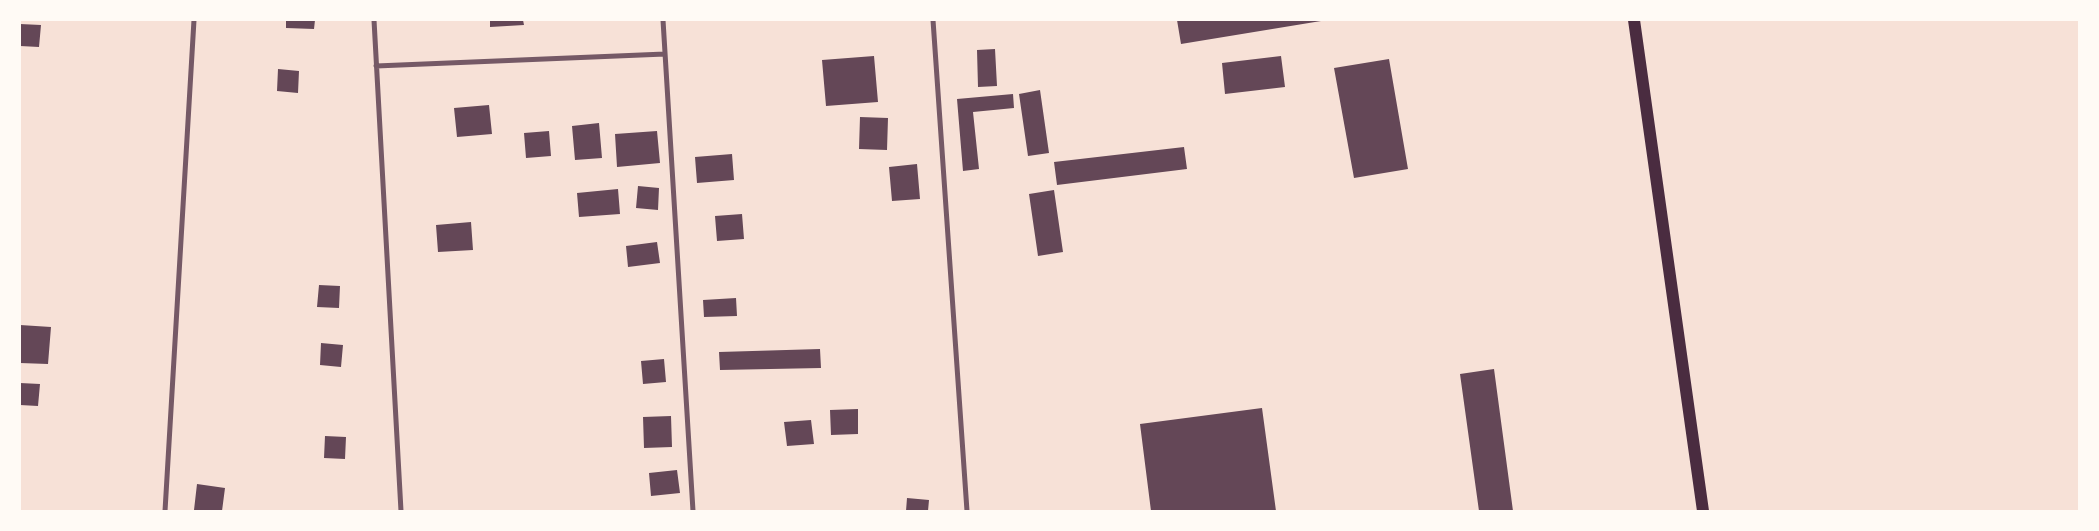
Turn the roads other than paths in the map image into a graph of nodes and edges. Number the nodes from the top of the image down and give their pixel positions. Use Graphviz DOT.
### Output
graph roads {
  1 [pos="194,20"];
  2 [pos="374,20"];
  3 [pos="663,20"];
  4 [pos="934,20"];
  5 [pos="1634,20"];
  6 [pos="665,54"];
  7 [pos="376,66"];
  8 [pos="165,511"];
  9 [pos="401,511"];
  10 [pos="693,511"];
  11 [pos="967,511"];
  12 [pos="1703,511"];
  1 -- 8 [label="street"];
  2 -- 7 [label="street"];
  3 -- 6 [label="street"];
  4 -- 11 [label="street"];
  5 -- 12 [label="highway"];
  6 -- 7 [label="street"];
  6 -- 10 [label="street"];
  7 -- 9 [label="street"];
}
